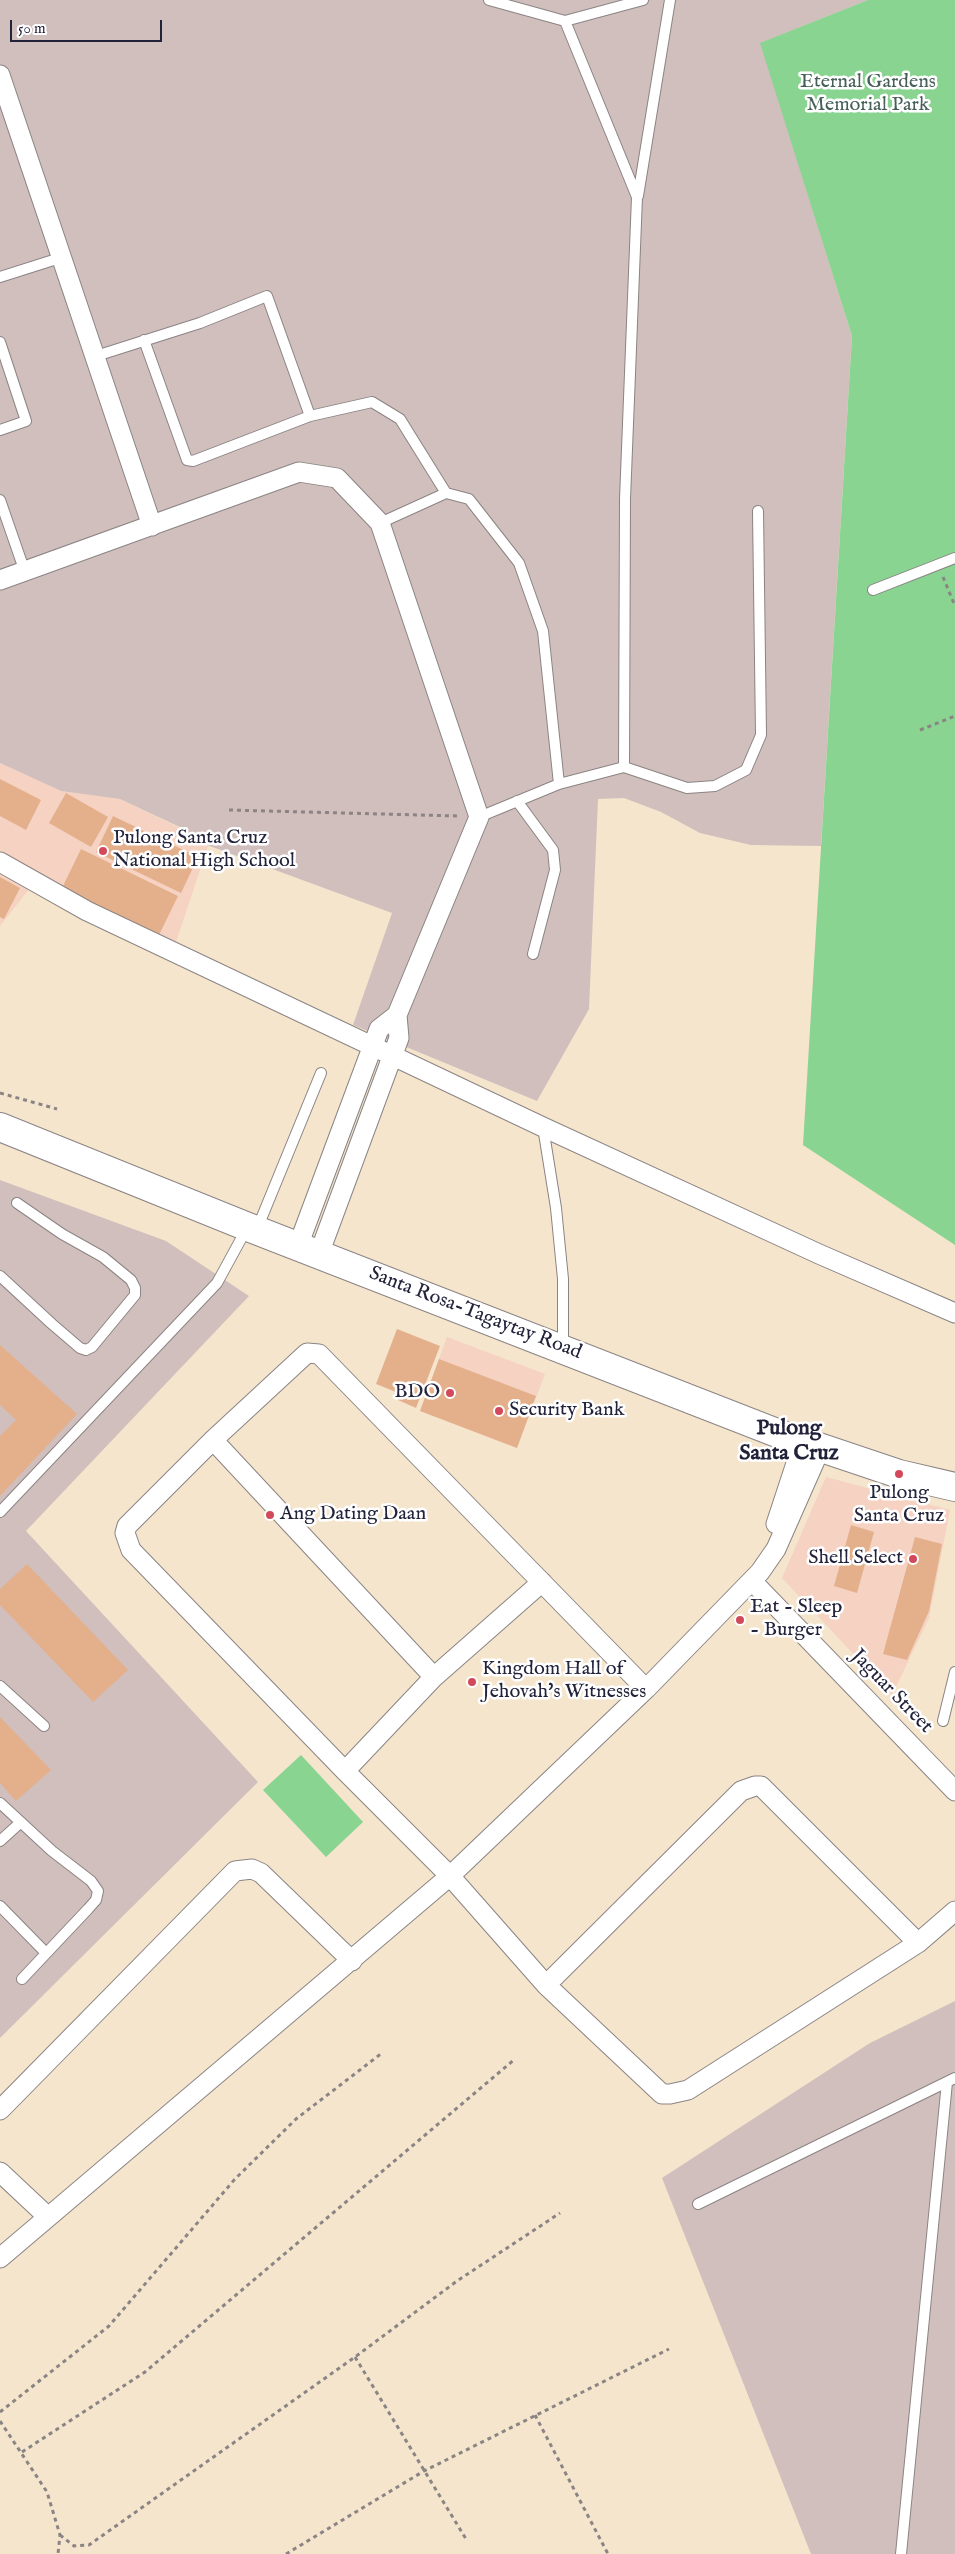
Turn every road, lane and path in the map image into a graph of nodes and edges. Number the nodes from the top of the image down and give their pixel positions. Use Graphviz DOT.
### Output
graph roads {
  1 [pos="489,0"];
  2 [pos="644,0"];
  3 [pos="670,0"];
  4 [pos="565,21"];
  5 [pos="0,75"];
  6 [pos="637,198"];
  7 [pos="63,257"];
  8 [pos="0,277"];
  9 [pos="144,340"];
  10 [pos="0,342"];
  11 [pos="96,356"];
  12 [pos="310,416"];
  13 [pos="0,430"];
  14 [pos="446,493"];
  15 [pos="0,500"];
  16 [pos="758,511"];
  17 [pos="380,523"];
  18 [pos="152,526"];
  19 [pos="955,558"];
  20 [pos="939,565"];
  21 [pos="25,572"];
  22 [pos="0,580"];
  23 [pos="873,590"];
  24 [pos="955,606"];
  25 [pos="955,716"];
  26 [pos="920,730"];
  27 [pos="624,768"];
  28 [pos="559,784"];
  29 [pos="517,801"];
  30 [pos="229,810"];
  31 [pos="479,817"];
  32 [pos="0,862"];
  33 [pos="533,954"];
  34 [pos="397,1015"];
  35 [pos="373,1045"];
  36 [pos="394,1055"];
  37 [pos="321,1073"];
  38 [pos="0,1093"];
  39 [pos="57,1109"];
  40 [pos="0,1127"];
  41 [pos="543,1127"];
  42 [pos="17,1203"];
  43 [pos="252,1228"];
  44 [pos="309,1250"];
  45 [pos="0,1276"];
  46 [pos="955,1313"];
  47 [pos="563,1348"];
  48 [pos="213,1440"];
  49 [pos="812,1444"];
  50 [pos="955,1487"];
  51 [pos="0,1512"];
  52 [pos="752,1581"];
  53 [pos="542,1582"];
  54 [pos="955,1672"];
  55 [pos="434,1677"];
  56 [pos="0,1686"];
  57 [pos="646,1689"];
  58 [pos="943,1721"];
  59 [pos="44,1726"];
  60 [pos="344,1771"];
  61 [pos="955,1791"];
  62 [pos="0,1804"];
  63 [pos="21,1822"];
  64 [pos="0,1841"];
  65 [pos="450,1876"];
  66 [pos="0,1906"];
  67 [pos="955,1912"];
  68 [pos="918,1943"];
  69 [pos="45,1952"];
  70 [pos="352,1961"];
  71 [pos="22,1978"];
  72 [pos="546,1985"];
  73 [pos="382,2052"];
  74 [pos="515,2059"];
  75 [pos="951,2080"];
  76 [pos="0,2110"];
  77 [pos="0,2172"];
  78 [pos="698,2204"];
  79 [pos="560,2212"];
  80 [pos="48,2216"];
  81 [pos="0,2258"];
  82 [pos="669,2349"];
  83 [pos="355,2357"];
  84 [pos="0,2412"];
  85 [pos="535,2415"];
  86 [pos="0,2421"];
  87 [pos="22,2452"];
  88 [pos="424,2471"];
  89 [pos="60,2535"];
  90 [pos="466,2539"];
  91 [pos="58,2554"];
  92 [pos="286,2554"];
  93 [pos="608,2554"];
  94 [pos="901,2554"];
  1 -- 4 [label="lane"];
  2 -- 4 [label="lane"];
  3 -- 6 [label="lane"];
  4 -- 6 [label="lane"];
  5 -- 7 [label="street"];
  6 -- 27 [label="lane"];
  7 -- 8 [label="lane"];
  7 -- 11 [label="street"];
  9 -- 11 [label="lane"];
  9 -- 12 [label="lane"];
  9 -- 12 [label="lane"];
  10 -- 13 [label="lane"];
  11 -- 18 [label="street"];
  12 -- 14 [label="lane"];
  14 -- 17 [label="lane"];
  14 -- 28 [label="lane"];
  15 -- 21 [label="lane"];
  16 -- 27 [label="lane"];
  17 -- 18 [label="street"];
  17 -- 31 [label="street"];
  18 -- 21 [label="street"];
  19 -- 20 [label="lane"];
  20 -- 23 [label="lane"];
  20 -- 24 [label="path"];
  21 -- 22 [label="street"];
  25 -- 26 [label="path"];
  27 -- 28 [label="lane"];
  28 -- 29 [label="lane"];
  29 -- 31 [label="lane"];
  29 -- 33 [label="lane"];
  30 -- 31 [label="path"];
  31 -- 34 [label="street"];
  32 -- 35 [label="street"];
  34 -- 35 [label="street"];
  34 -- 36 [label="street"];
  35 -- 36 [label="street"];
  35 -- 44 [label="street"];
  36 -- 41 [label="street"];
  36 -- 44 [label="street"];
  37 -- 43 [label="lane"];
  38 -- 39 [label="path"];
  40 -- 43 [label="main road, Santa Rosa-Tagaytay Road"];
  41 -- 46 [label="street"];
  41 -- 47 [label="lane"];
  42 -- 45 [label="lane"];
  43 -- 44 [label="main road, Santa Rosa-Tagaytay Road"];
  43 -- 51 [label="lane"];
  44 -- 47 [label="main road, Santa Rosa-Tagaytay Road"];
  47 -- 49 [label="main road, Santa Rosa-Tagaytay Road"];
  48 -- 53 [label="street"];
  48 -- 55 [label="street"];
  48 -- 60 [label="street"];
  49 -- 50 [label="main road, Santa Rosa-Tagaytay Road"];
  49 -- 52 [label="street"];
  52 -- 57 [label="street"];
  52 -- 61 [label="street, Jaguar Street"];
  53 -- 55 [label="street"];
  53 -- 57 [label="street"];
  54 -- 58 [label="lane"];
  55 -- 60 [label="street"];
  56 -- 59 [label="lane"];
  57 -- 65 [label="street"];
  60 -- 65 [label="street"];
  62 -- 63 [label="lane"];
  63 -- 64 [label="lane"];
  63 -- 69 [label="lane"];
  65 -- 70 [label="street"];
  65 -- 72 [label="street"];
  66 -- 69 [label="lane"];
  67 -- 68 [label="street"];
  68 -- 72 [label="street"];
  68 -- 72 [label="street"];
  69 -- 71 [label="lane"];
  70 -- 76 [label="street"];
  70 -- 80 [label="street"];
  73 -- 84 [label="path"];
  74 -- 87 [label="path"];
  75 -- 78 [label="lane"];
  75 -- 94 [label="lane"];
  77 -- 80 [label="street"];
  79 -- 83 [label="path"];
  80 -- 81 [label="street"];
  82 -- 85 [label="path"];
  83 -- 88 [label="path"];
  83 -- 89 [label="path"];
  85 -- 88 [label="path"];
  85 -- 93 [label="path"];
  86 -- 87 [label="path"];
  87 -- 89 [label="path"];
  88 -- 90 [label="path"];
  88 -- 92 [label="path"];
  89 -- 91 [label="path"];
}
